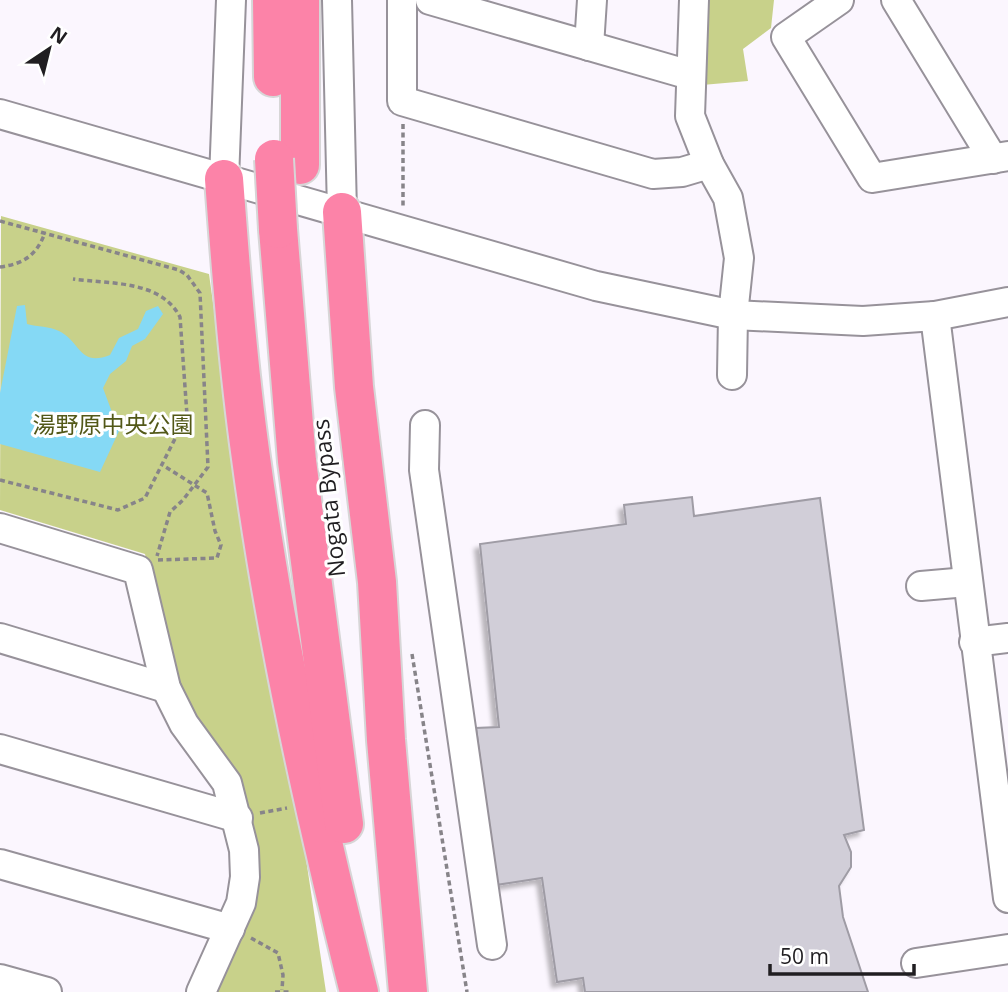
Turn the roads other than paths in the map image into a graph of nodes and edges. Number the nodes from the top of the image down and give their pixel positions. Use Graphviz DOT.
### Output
graph roads {
  1 [pos="231,0"];
  2 [pos="272,0"];
  3 [pos="300,0"];
  4 [pos="337,0"];
  5 [pos="402,0"];
  6 [pos="430,0"];
  7 [pos="592,0"];
  8 [pos="694,0"];
  9 [pos="839,0"];
  10 [pos="896,0"];
  11 [pos="493,9"];
  12 [pos="589,46"];
  13 [pos="690,75"];
  14 [pos="2,121"];
  15 [pos="1001,157"];
  16 [pos="287,162"];
  17 [pos="709,164"];
  18 [pos="224,179"];
  19 [pos="342,212"];
  20 [pos="290,231"];
  21 [pos="1008,302"];
  22 [pos="733,315"];
  23 [pos="935,316"];
  24 [pos="732,375"];
  25 [pos="425,425"];
  26 [pos="0,528"];
  27 [pos="967,582"];
  28 [pos="921,586"];
  29 [pos="0,638"];
  30 [pos="1008,638"];
  31 [pos="974,642"];
  32 [pos="166,688"];
  33 [pos="0,749"];
  34 [pos="238,818"];
  35 [pos="0,864"];
  36 [pos="1008,898"];
  37 [pos="230,929"];
  38 [pos="492,945"];
  39 [pos="1008,949"];
  40 [pos="916,963"];
  41 [pos="0,979"];
  42 [pos="47,992"];
  43 [pos="201,992"];
  44 [pos="359,992"];
  45 [pos="368,992"];
  46 [pos="398,992"];
  47 [pos="408,992"];
  1 -- 18 [label="street"];
  2 -- 16 [label="highway, Nogata Bypass"];
  3 -- 16 [label="highway, Nogata Bypass"];
  4 -- 19 [label="street"];
  5 -- 17 [label="street"];
  6 -- 11 [label="street"];
  7 -- 12 [label="street"];
  8 -- 13 [label="street"];
  9 -- 15 [label="street"];
  10 -- 15 [label="street"];
  11 -- 12 [label="street"];
  12 -- 13 [label="street"];
  13 -- 17 [label="street"];
  14 -- 18 [label="street"];
  16 -- 20 [label="highway, Nogata Bypass, bridge"];
  17 -- 22 [label="street"];
  18 -- 19 [label="street"];
  18 -- 44 [label="highway"];
  19 -- 22 [label="street"];
  19 -- 47 [label="highway"];
  20 -- 45 [label="highway, Nogata Bypass"];
  20 -- 46 [label="highway, Nogata Bypass"];
  21 -- 23 [label="street"];
  22 -- 23 [label="street"];
  22 -- 24 [label="street"];
  23 -- 27 [label="street"];
  25 -- 38 [label="street"];
  26 -- 32 [label="street"];
  27 -- 28 [label="street"];
  27 -- 31 [label="street"];
  29 -- 32 [label="street"];
  30 -- 31 [label="street"];
  31 -- 36 [label="street"];
  32 -- 34 [label="street"];
  33 -- 34 [label="street"];
  34 -- 37 [label="street"];
  35 -- 37 [label="street"];
  37 -- 43 [label="street"];
  39 -- 40 [label="street"];
  41 -- 42 [label="street"];
}
